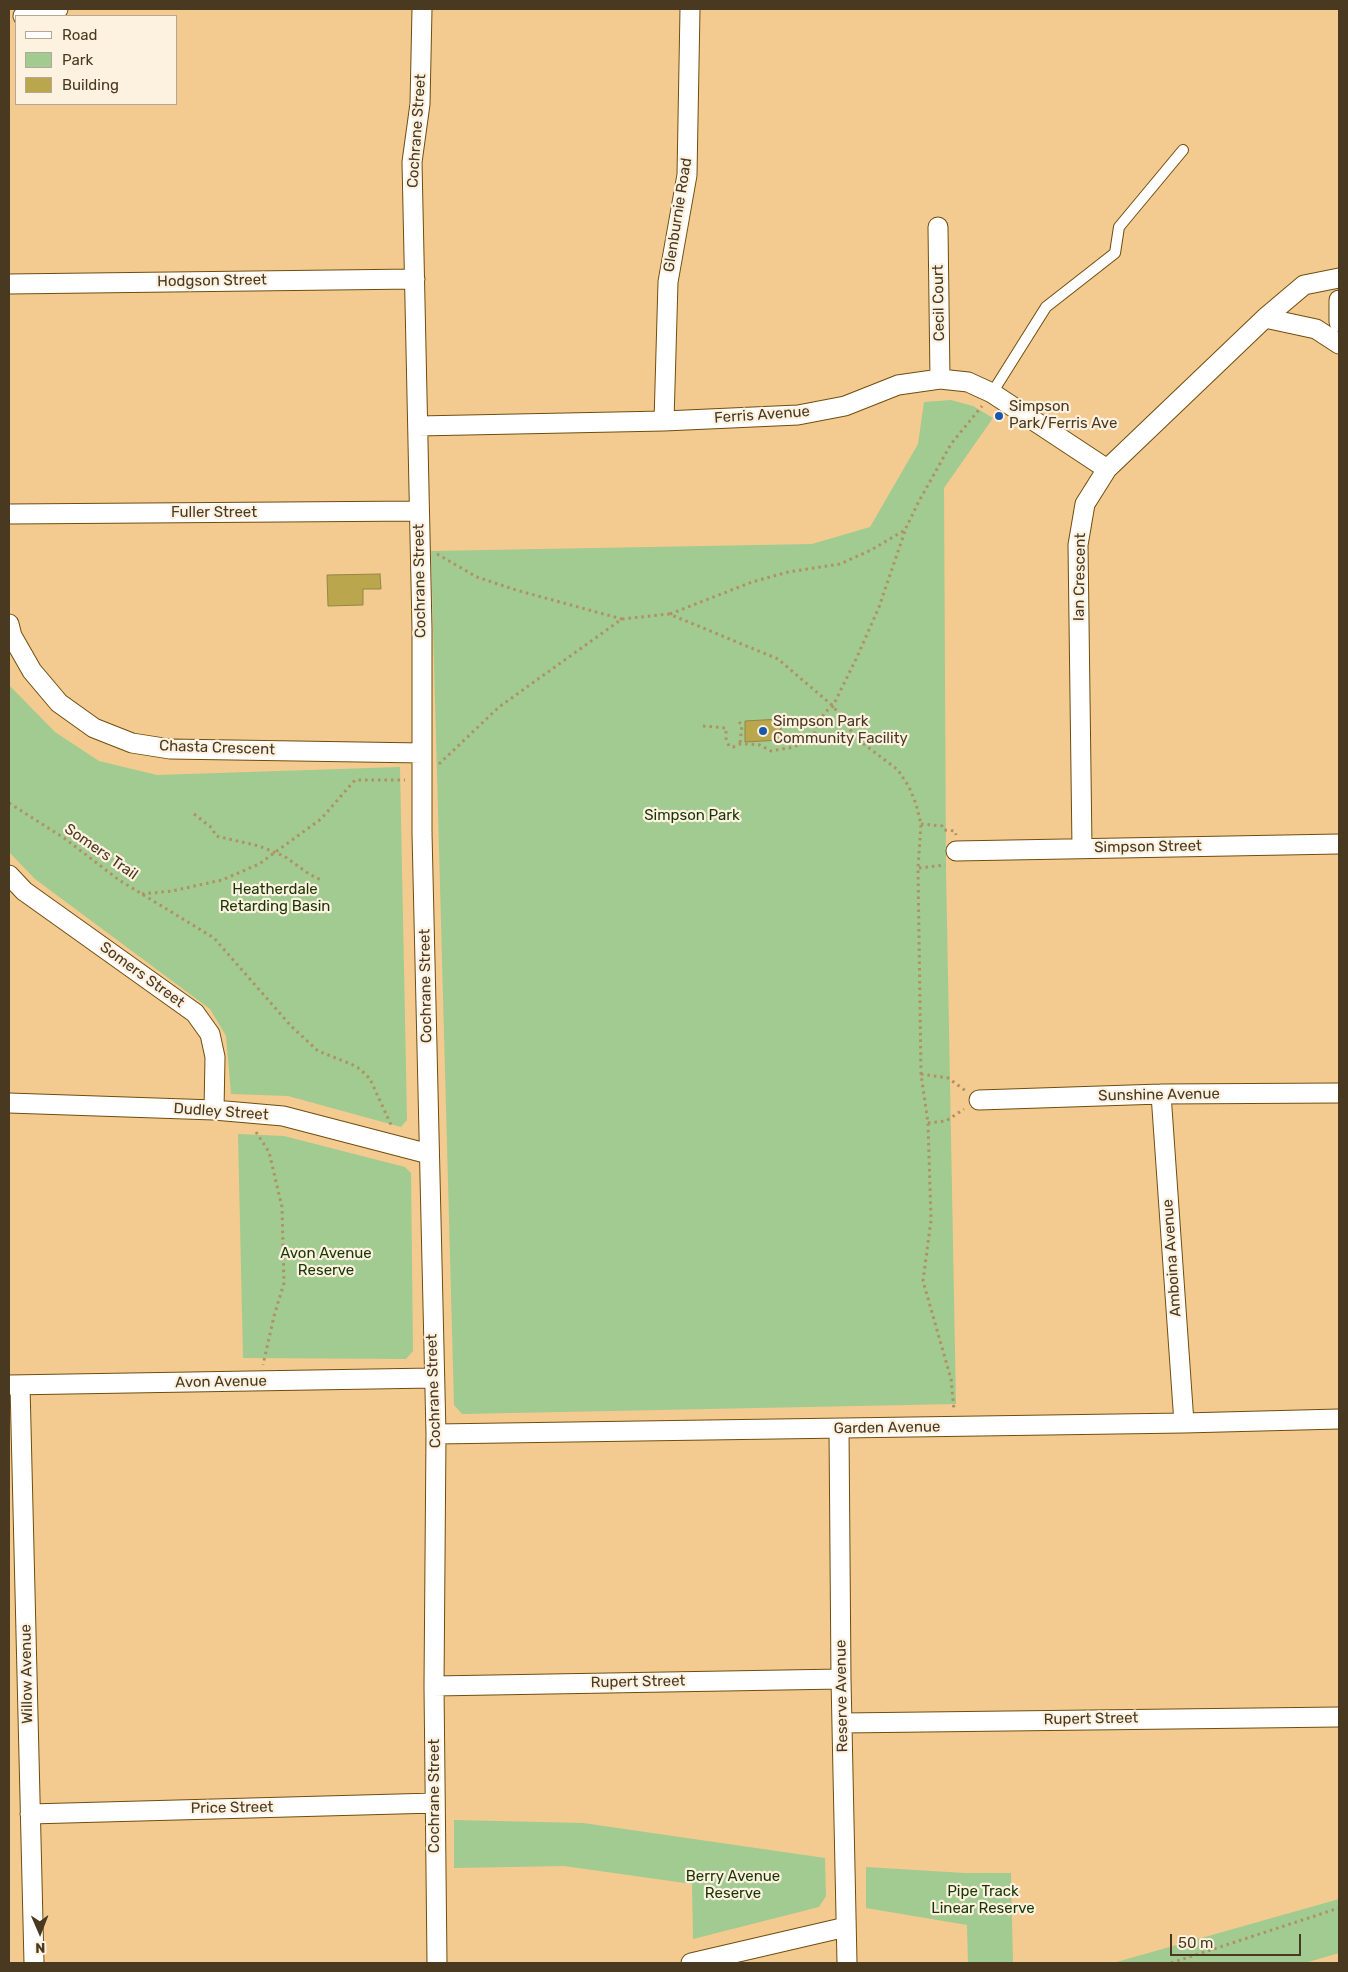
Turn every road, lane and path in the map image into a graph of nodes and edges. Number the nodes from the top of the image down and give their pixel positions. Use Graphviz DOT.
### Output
graph roads {
  1 [pos="58,9"];
  2 [pos="422,9"];
  3 [pos="690,9"];
  4 [pos="28,15"];
  5 [pos="1183,150"];
  6 [pos="938,227"];
  7 [pos="1339,278"];
  8 [pos="415,279"];
  9 [pos="9,284"];
  10 [pos="1339,300"];
  11 [pos="1265,318"];
  12 [pos="1339,322"];
  13 [pos="1339,344"];
  14 [pos="940,379"];
  15 [pos="992,393"];
  16 [pos="664,421"];
  17 [pos="418,426"];
  18 [pos="1106,470"];
  19 [pos="419,511"];
  20 [pos="9,514"];
  21 [pos="905,530"];
  22 [pos="420,550"];
  23 [pos="670,614"];
  24 [pos="622,619"];
  25 [pos="9,624"];
  26 [pos="833,706"];
  27 [pos="739,722"];
  28 [pos="703,726"];
  29 [pos="857,739"];
  30 [pos="812,740"];
  31 [pos="740,744"];
  32 [pos="422,753"];
  33 [pos="422,780"];
  34 [pos="9,803"];
  35 [pos="194,814"];
  36 [pos="1339,844"];
  37 [pos="1082,848"];
  38 [pos="956,851"];
  39 [pos="275,852"];
  40 [pos="9,875"];
  41 [pos="323,881"];
  42 [pos="142,894"];
  43 [pos="921,1074"];
  44 [pos="1339,1093"];
  45 [pos="1161,1094"];
  46 [pos="979,1100"];
  47 [pos="9,1103"];
  48 [pos="214,1110"];
  49 [pos="244,1112"];
  50 [pos="928,1123"];
  51 [pos="401,1146"];
  52 [pos="429,1154"];
  53 [pos="433,1378"];
  54 [pos="259,1382"];
  55 [pos="14,1385"];
  56 [pos="1339,1419"];
  57 [pos="1184,1423"];
  58 [pos="956,1427"];
  59 [pos="839,1429"];
  60 [pos="436,1434"];
  61 [pos="841,1679"];
  62 [pos="434,1686"];
  63 [pos="1339,1717"];
  64 [pos="843,1723"];
  65 [pos="434,1803"];
  66 [pos="30,1814"];
  67 [pos="1339,1908"];
  68 [pos="846,1927"];
  69 [pos="34,1963"];
  70 [pos="437,1963"];
  71 [pos="691,1963"];
  72 [pos="847,1963"];
  73 [pos="1171,1963"];
  1 -- 4 [label="street"];
  2 -- 8 [label="street, Cochrane Street"];
  3 -- 16 [label="street, Glenburnie Road"];
  5 -- 15 [label="lane"];
  6 -- 14 [label="street, Cecil Court"];
  7 -- 11 [label="street, Ian Crescent"];
  8 -- 9 [label="street, Hodgson Street"];
  8 -- 17 [label="street, Cochrane Street"];
  10 -- 12 [label="street"];
  11 -- 13 [label="street"];
  11 -- 18 [label="street, Ian Crescent"];
  14 -- 15 [label="street, Ferris Avenue"];
  14 -- 16 [label="street, Ferris Avenue"];
  15 -- 18 [label="street, Ferris Avenue"];
  15 -- 21 [label="path"];
  16 -- 17 [label="street, Ferris Avenue"];
  17 -- 19 [label="street, Cochrane Street"];
  18 -- 37 [label="street, Ian Crescent"];
  19 -- 20 [label="street, Fuller Street"];
  19 -- 22 [label="street, Cochrane Street"];
  21 -- 23 [label="path"];
  21 -- 26 [label="path"];
  22 -- 24 [label="path"];
  22 -- 32 [label="street, Cochrane Street"];
  23 -- 24 [label="path"];
  23 -- 26 [label="path"];
  24 -- 33 [label="path"];
  25 -- 32 [label="street, Chasta Crescent"];
  26 -- 29 [label="path"];
  26 -- 30 [label="path"];
  27 -- 31 [label="path"];
  28 -- 31 [label="path"];
  29 -- 30 [label="path"];
  29 -- 43 [label="path"];
  30 -- 31 [label="path"];
  32 -- 33 [label="street, Cochrane Street"];
  33 -- 39 [label="path, Somers Trail"];
  33 -- 52 [label="street, Cochrane Street"];
  34 -- 42 [label="path, Somers Trail"];
  35 -- 39 [label="path"];
  36 -- 37 [label="street, Simpson Street"];
  37 -- 38 [label="street, Simpson Street"];
  39 -- 41 [label="path"];
  39 -- 42 [label="path, Somers Trail"];
  40 -- 48 [label="street, Somers Street"];
  42 -- 51 [label="path"];
  43 -- 46 [label="path"];
  43 -- 50 [label="path"];
  44 -- 45 [label="street, Sunshine Avenue"];
  45 -- 46 [label="street, Sunshine Avenue"];
  45 -- 57 [label="street, Amboina Avenue"];
  46 -- 50 [label="path"];
  47 -- 48 [label="street, Dudley Street"];
  48 -- 49 [label="street, Dudley Street"];
  49 -- 51 [label="street, Dudley Street"];
  49 -- 54 [label="path"];
  50 -- 58 [label="path"];
  51 -- 52 [label="street, Dudley Street"];
  52 -- 53 [label="street, Cochrane Street"];
  53 -- 54 [label="street, Avon Avenue"];
  53 -- 60 [label="street, Cochrane Street"];
  54 -- 55 [label="street, Avon Avenue"];
  55 -- 66 [label="street, Willow Avenue"];
  56 -- 57 [label="street, Garden Avenue"];
  57 -- 58 [label="street, Garden Avenue"];
  58 -- 59 [label="street, Garden Avenue"];
  59 -- 60 [label="street, Garden Avenue"];
  59 -- 61 [label="street, Reserve Avenue"];
  60 -- 62 [label="street, Cochrane Street"];
  61 -- 62 [label="street, Rupert Street"];
  61 -- 64 [label="street, Reserve Avenue"];
  62 -- 65 [label="street, Cochrane Street"];
  63 -- 64 [label="street, Rupert Street"];
  64 -- 68 [label="street, Reserve Avenue"];
  65 -- 66 [label="street, Price Street"];
  65 -- 70 [label="street, Cochrane Street"];
  66 -- 69 [label="street, Willow Avenue"];
  67 -- 73 [label="path"];
  68 -- 71 [label="street"];
  68 -- 72 [label="street, Reserve Avenue"];
}
